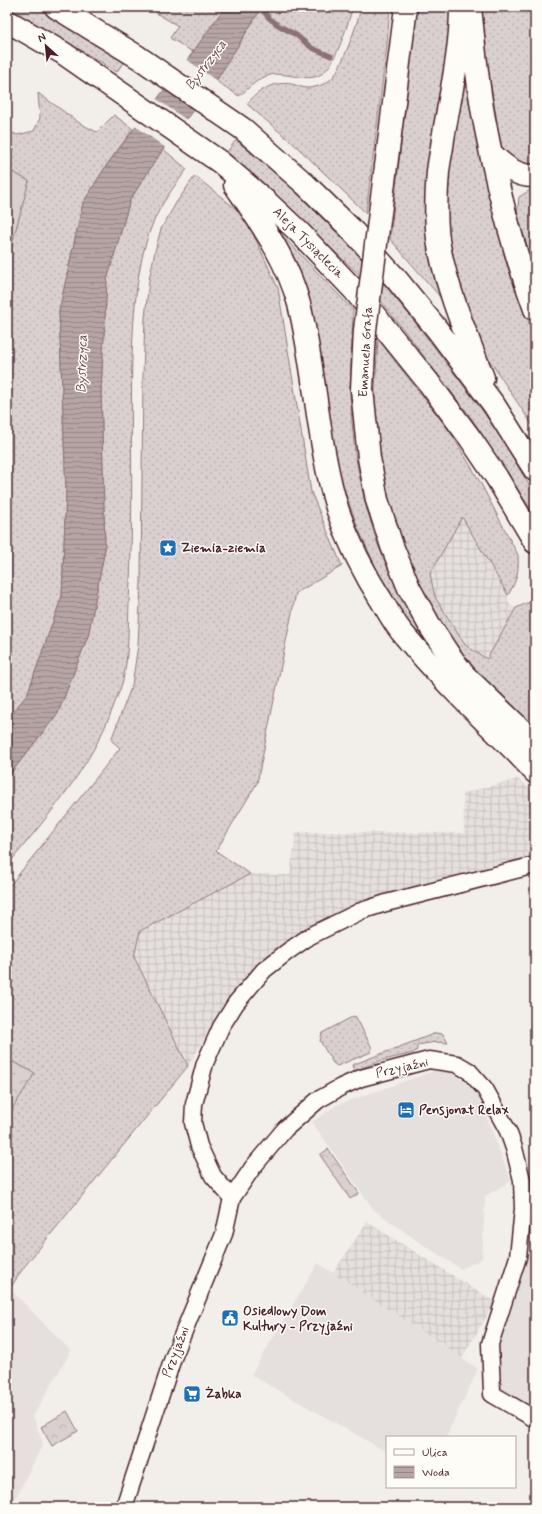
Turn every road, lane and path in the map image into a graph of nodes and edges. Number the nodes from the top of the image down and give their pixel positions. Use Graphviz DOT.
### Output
graph roads {
  1 [pos="56,7"];
  2 [pos="406,7"];
  3 [pos="461,7"];
  4 [pos="470,7"];
  5 [pos="7,21"];
  6 [pos="491,153"];
  7 [pos="220,162"];
  8 [pos="530,176"];
  9 [pos="504,212"];
  10 [pos="535,309"];
  11 [pos="494,405"];
  12 [pos="535,470"];
  13 [pos="535,542"];
  14 [pos="531,758"];
  15 [pos="535,865"];
  16 [pos="232,1198"];
  17 [pos="535,1419"];
  18 [pos="124,1507"];
  1 -- 11 [label="main road"];
  2 -- 14 [label="main road, Emanuela Grafa, bridge"];
  3 -- 11 [label="main road"];
  4 -- 6 [label="main road"];
  5 -- 7 [label="main road, Aleja Tysiąclecia"];
  6 -- 8 [label="main road"];
  6 -- 9 [label="main road"];
  7 -- 13 [label="main road, Aleja Tysiąclecia"];
  7 -- 14 [label="main road"];
  8 -- 9 [label="main road"];
  9 -- 10 [label="main road"];
  11 -- 12 [label="main road"];
  15 -- 16 [label="street"];
  16 -- 17 [label="street, Przyjaźni"];
  16 -- 18 [label="street, Przyjaźni"];
}
